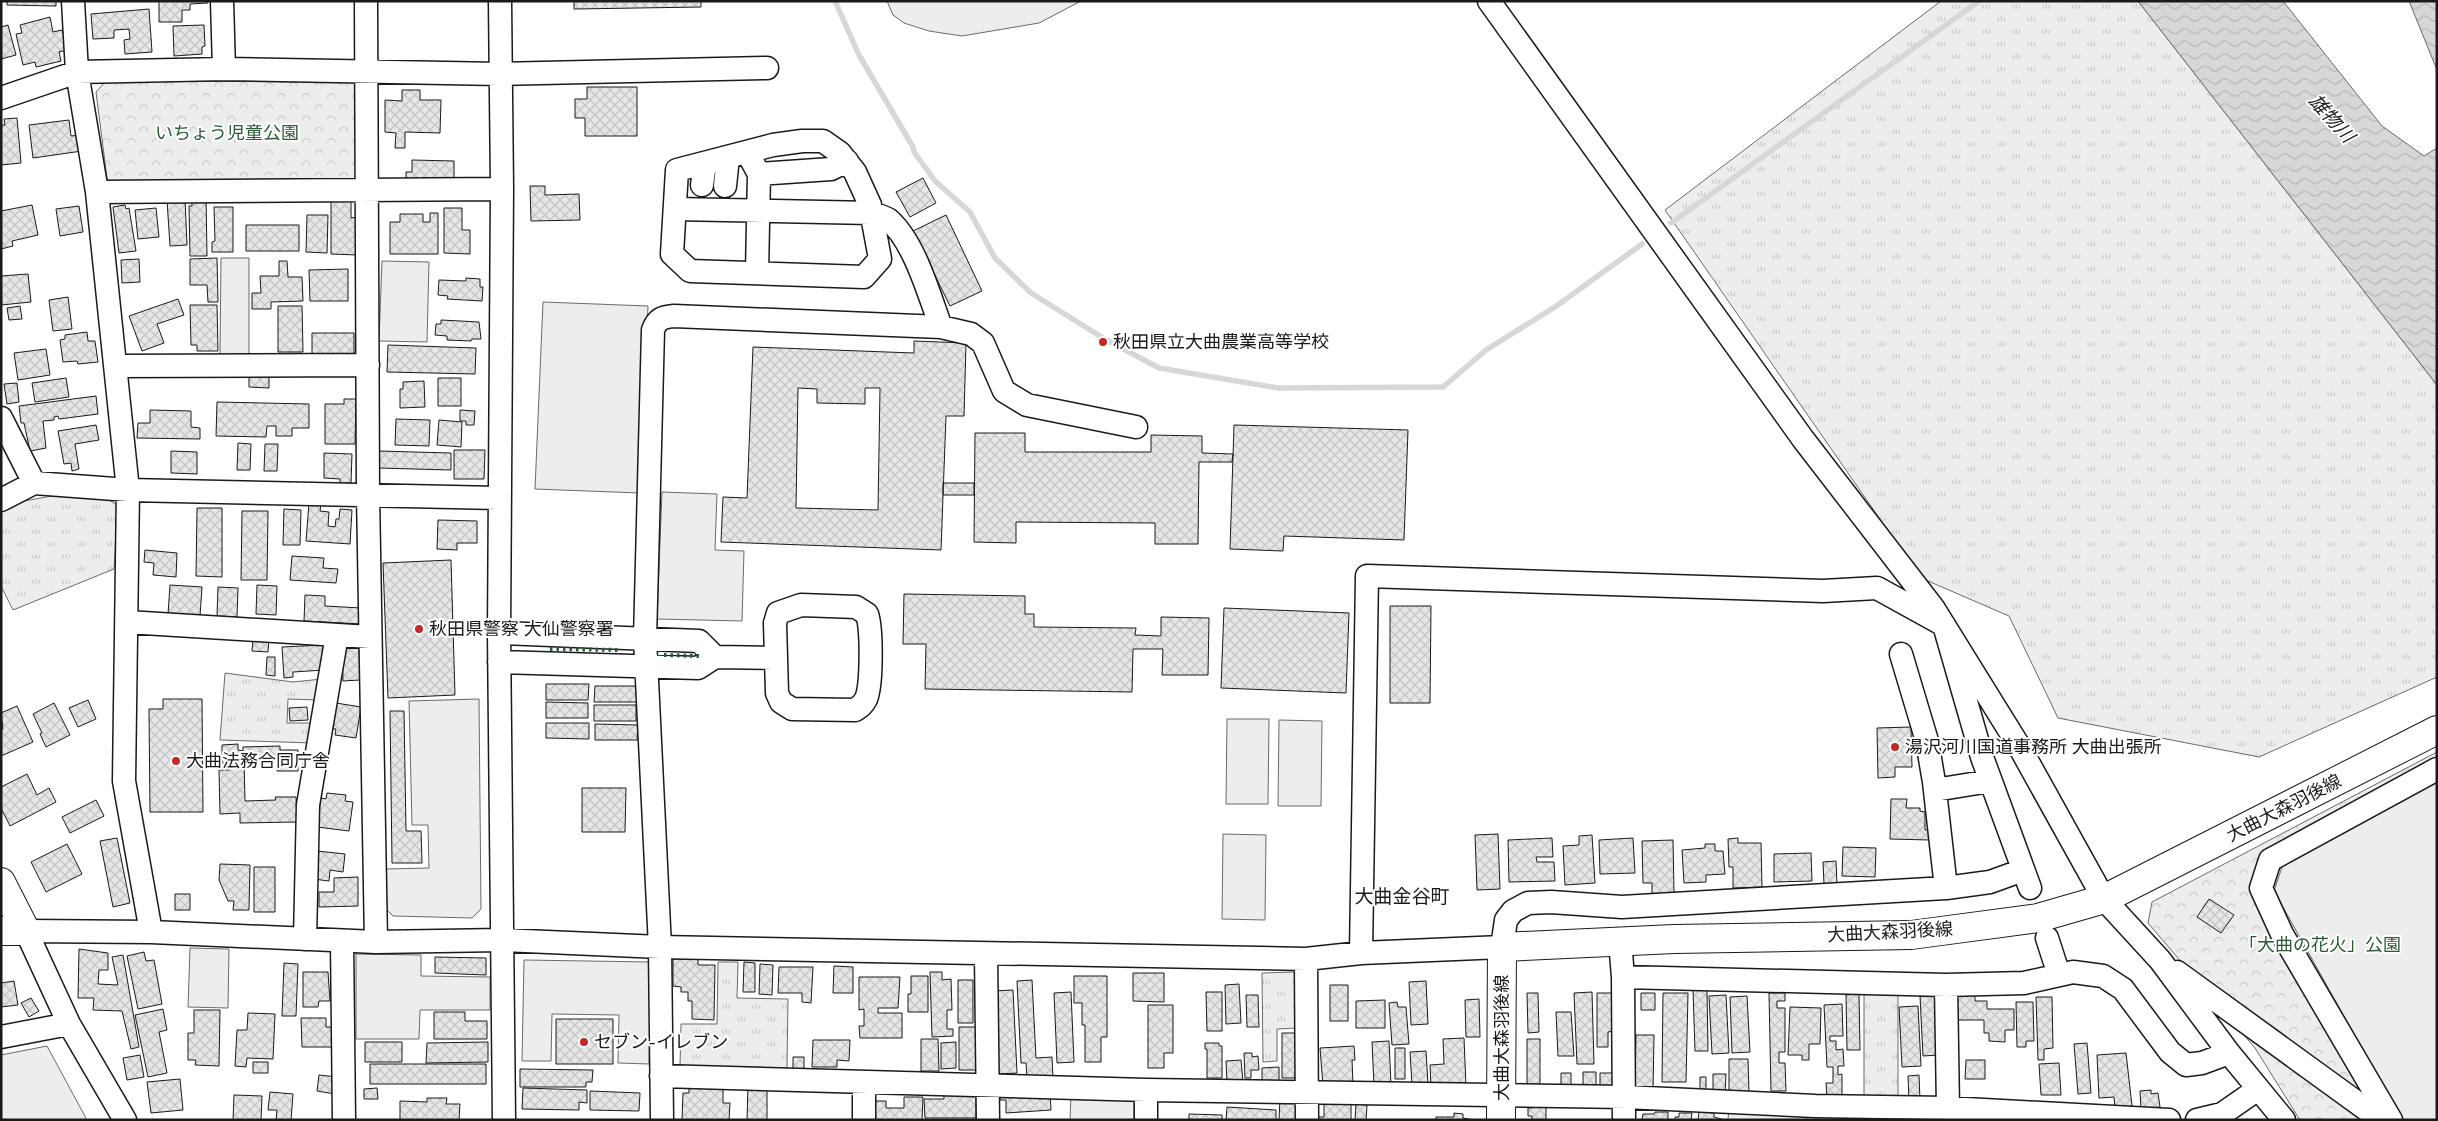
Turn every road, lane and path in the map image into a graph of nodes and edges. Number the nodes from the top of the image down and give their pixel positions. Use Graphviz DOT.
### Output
graph roads {
  1 [pos="73,1"];
  2 [pos="222,1"];
  3 [pos="366,1"];
  4 [pos="500,1"];
  5 [pos="1489,1"];
  6 [pos="767,68"];
  7 [pos="224,69"];
  8 [pos="366,71"];
  9 [pos="78,72"];
  10 [pos="500,74"];
  11 [pos="1,98"];
  12 [pos="737,155"];
  13 [pos="847,162"];
  14 [pos="705,163"];
  15 [pos="759,174"];
  16 [pos="702,185"];
  17 [pos="725,186"];
  18 [pos="502,189"];
  19 [pos="367,191"];
  20 [pos="97,192"];
  21 [pos="675,208"];
  22 [pos="758,210"];
  23 [pos="871,213"];
  24 [pos="757,273"];
  25 [pos="941,327"];
  26 [pos="368,365"];
  27 [pos="116,366"];
  28 [pos="1,418"];
  29 [pos="1136,427"];
  30 [pos="34,483"];
  31 [pos="128,490"];
  32 [pos="368,495"];
  33 [pos="498,498"];
  34 [pos="1,500"];
  35 [pos="127,622"];
  36 [pos="1944,625"];
  37 [pos="499,633"];
  38 [pos="337,635"];
  39 [pos="370,637"];
  40 [pos="645,639"];
  41 [pos="1901,654"];
  42 [pos="715,657"];
  43 [pos="775,658"];
  44 [pos="499,662"];
  45 [pos="647,667"];
  46 [pos="2437,730"];
  47 [pos="2437,769"];
  48 [pos="1990,780"];
  49 [pos="1935,790"];
  50 [pos="1,882"];
  51 [pos="1946,888"];
  52 [pos="2104,899"];
  53 [pos="14,931"];
  54 [pos="151,932"];
  55 [pos="2047,938"];
  56 [pos="304,939"];
  57 [pos="502,940"];
  58 [pos="342,941"];
  59 [pos="1620,941"];
  60 [pos="376,942"];
  61 [pos="660,947"];
  62 [pos="1502,947"];
  63 [pos="1361,953"];
  64 [pos="986,954"];
  65 [pos="1306,959"];
  66 [pos="2160,960"];
  67 [pos="2059,975"];
  68 [pos="1624,977"];
  69 [pos="1946,985"];
  70 [pos="69,1024"];
  71 [pos="1,1037"];
  72 [pos="2229,1053"];
  73 [pos="661,1076"];
  74 [pos="864,1083"];
  75 [pos="988,1086"];
  76 [pos="2258,1088"];
  77 [pos="1146,1090"];
  78 [pos="1308,1093"];
  79 [pos="1625,1097"];
  80 [pos="1502,1108"];
  81 [pos="1941,1112"];
  82 [pos="1815,1113"];
  83 [pos="2145,1119"];
  84 [pos="125,1120"];
  85 [pos="344,1120"];
  86 [pos="504,1120"];
  87 [pos="662,1120"];
  88 [pos="864,1120"];
  89 [pos="988,1120"];
  90 [pos="1146,1120"];
  91 [pos="1307,1120"];
  92 [pos="1624,1120"];
  93 [pos="2169,1120"];
  94 [pos="2197,1120"];
  95 [pos="2284,1120"];
  96 [pos="2381,1120"];
  97 [pos="2391,1120"];
  1 -- 9 [label="street"];
  2 -- 7 [label="street"];
  3 -- 8 [label="street"];
  4 -- 10 [label="street"];
  5 -- 36 [label="street"];
  6 -- 10 [label="street"];
  7 -- 8 [label="street"];
  7 -- 9 [label="street"];
  8 -- 10 [label="street"];
  8 -- 19 [label="street"];
  9 -- 11 [label="street"];
  9 -- 20 [label="street"];
  10 -- 18 [label="street"];
  12 -- 13 [label="street"];
  12 -- 14 [label="street"];
  12 -- 15 [label="street"];
  12 -- 17 [label="street"];
  13 -- 15 [label="street"];
  13 -- 23 [label="street"];
  14 -- 16 [label="street"];
  14 -- 21 [label="street"];
  15 -- 22 [label="street"];
  18 -- 19 [label="street"];
  18 -- 33 [label="street"];
  19 -- 20 [label="street"];
  19 -- 26 [label="street"];
  20 -- 27 [label="street"];
  21 -- 22 [label="street"];
  21 -- 24 [label="street"];
  22 -- 23 [label="street"];
  22 -- 24 [label="street"];
  23 -- 24 [label="street"];
  23 -- 25 [label="street"];
  25 -- 29 [label="street"];
  25 -- 40 [label="street"];
  26 -- 27 [label="street"];
  26 -- 32 [label="street"];
  27 -- 31 [label="street"];
  28 -- 30 [label="street"];
  30 -- 31 [label="street"];
  30 -- 34 [label="street"];
  31 -- 32 [label="street"];
  31 -- 35 [label="street"];
  32 -- 33 [label="street"];
  32 -- 39 [label="street"];
  33 -- 37 [label="street"];
  35 -- 38 [label="street"];
  35 -- 54 [label="street"];
  36 -- 48 [label="street"];
  36 -- 52 [label="street"];
  36 -- 63 [label="street"];
  37 -- 40 [label="street"];
  37 -- 44 [label="street"];
  38 -- 39 [label="street"];
  38 -- 56 [label="street"];
  39 -- 60 [label="street"];
  40 -- 42 [label="street"];
  40 -- 45 [label="street"];
  41 -- 49 [label="street"];
  42 -- 43 [label="street"];
  42 -- 45 [label="street"];
  43 -- 43 [label="street"];
  44 -- 45 [label="street"];
  44 -- 57 [label="street"];
  45 -- 61 [label="street"];
  46 -- 52 [label="main road, 大曲大森羽後線"];
  47 -- 97 [label="street"];
  48 -- 49 [label="street"];
  48 -- 51 [label="street"];
  49 -- 51 [label="street"];
  50 -- 53 [label="main road"];
  51 -- 62 [label="street"];
  52 -- 59 [label="main road, 大曲大森羽後線"];
  52 -- 66 [label="street"];
  53 -- 54 [label="street"];
  53 -- 70 [label="street"];
  54 -- 56 [label="street"];
  55 -- 67 [label="street"];
  56 -- 58 [label="street"];
  57 -- 60 [label="street"];
  57 -- 61 [label="street"];
  57 -- 86 [label="street"];
  58 -- 60 [label="street"];
  58 -- 85 [label="street"];
  59 -- 62 [label="main road, 大曲大森羽後線"];
  59 -- 68 [label="street"];
  61 -- 64 [label="street"];
  61 -- 73 [label="street"];
  62 -- 63 [label="street"];
  62 -- 80 [label="main road, 大曲大森羽後線"];
  63 -- 65 [label="street"];
  64 -- 65 [label="street"];
  64 -- 75 [label="street"];
  65 -- 78 [label="street"];
  66 -- 72 [label="street"];
  66 -- 96 [label="street"];
  67 -- 69 [label="street"];
  67 -- 72 [label="street"];
  68 -- 69 [label="street"];
  68 -- 79 [label="street"];
  69 -- 81 [label="street"];
  70 -- 71 [label="street"];
  70 -- 84 [label="street"];
  72 -- 76 [label="street"];
  73 -- 74 [label="street"];
  73 -- 87 [label="street"];
  74 -- 75 [label="street"];
  74 -- 88 [label="street"];
  75 -- 77 [label="street"];
  75 -- 89 [label="street"];
  76 -- 94 [label="street"];
  76 -- 95 [label="street"];
  77 -- 78 [label="street"];
  77 -- 90 [label="street"];
  78 -- 80 [label="street"];
  78 -- 91 [label="street"];
  79 -- 80 [label="street"];
  79 -- 82 [label="street"];
  79 -- 92 [label="street"];
  81 -- 82 [label="street"];
  81 -- 83 [label="street"];
  83 -- 93 [label="street"];
}
